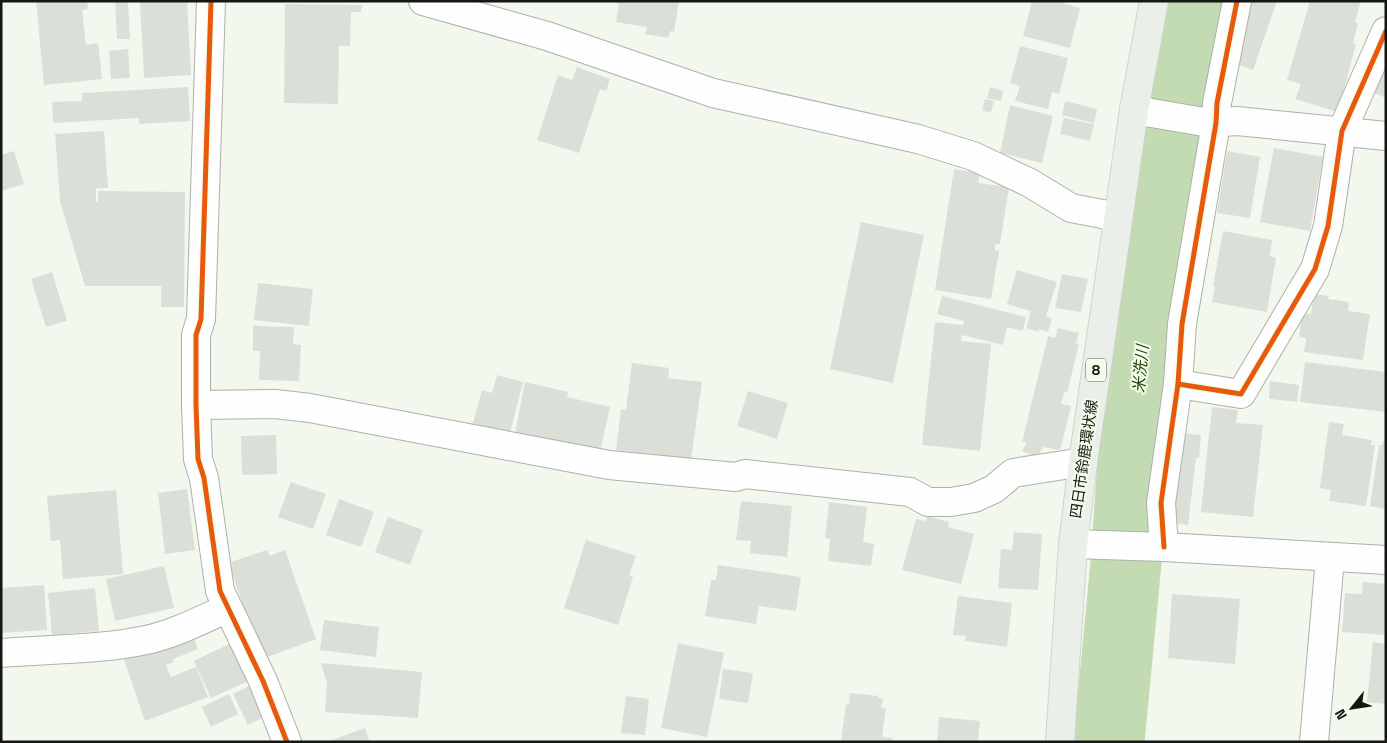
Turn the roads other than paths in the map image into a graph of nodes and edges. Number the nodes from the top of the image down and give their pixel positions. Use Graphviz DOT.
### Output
graph roads {
  1 [pos="211,1"];
  2 [pos="423,1"];
  3 [pos="1154,1"];
  4 [pos="1237,1"];
  5 [pos="1386,31"];
  6 [pos="1139,110"];
  7 [pos="1213,123"];
  8 [pos="1342,131"];
  9 [pos="1386,136"];
  10 [pos="1118,217"];
  11 [pos="1178,384"];
  12 [pos="196,405"];
  13 [pos="1083,462"];
  14 [pos="1082,544"];
  15 [pos="1161,547"];
  16 [pos="1330,558"];
  17 [pos="1386,560"];
  18 [pos="228,608"];
  19 [pos="1,653"];
  20 [pos="287,742"];
  21 [pos="1060,742"];
  22 [pos="1314,742"];
  1 -- 12 [label="street"];
  2 -- 10 [label="street"];
  3 -- 6 [label="main road, 四日市鈴鹿環状線 / 8"];
  4 -- 7 [label="street"];
  5 -- 8 [label="street"];
  6 -- 7 [label="street"];
  6 -- 10 [label="main road, 四日市鈴鹿環状線 / 8"];
  7 -- 8 [label="street"];
  7 -- 11 [label="street"];
  8 -- 9 [label="street"];
  8 -- 11 [label="street"];
  10 -- 13 [label="main road, 四日市鈴鹿環状線 / 8"];
  11 -- 15 [label="street"];
  12 -- 13 [label="street"];
  12 -- 18 [label="street"];
  13 -- 14 [label="main road, 四日市鈴鹿環状線 / 8"];
  14 -- 15 [label="street"];
  14 -- 21 [label="main road, 四日市鈴鹿環状線 / 8"];
  15 -- 16 [label="street"];
  16 -- 17 [label="street"];
  16 -- 22 [label="street"];
  18 -- 19 [label="street"];
  18 -- 20 [label="street"];
}
